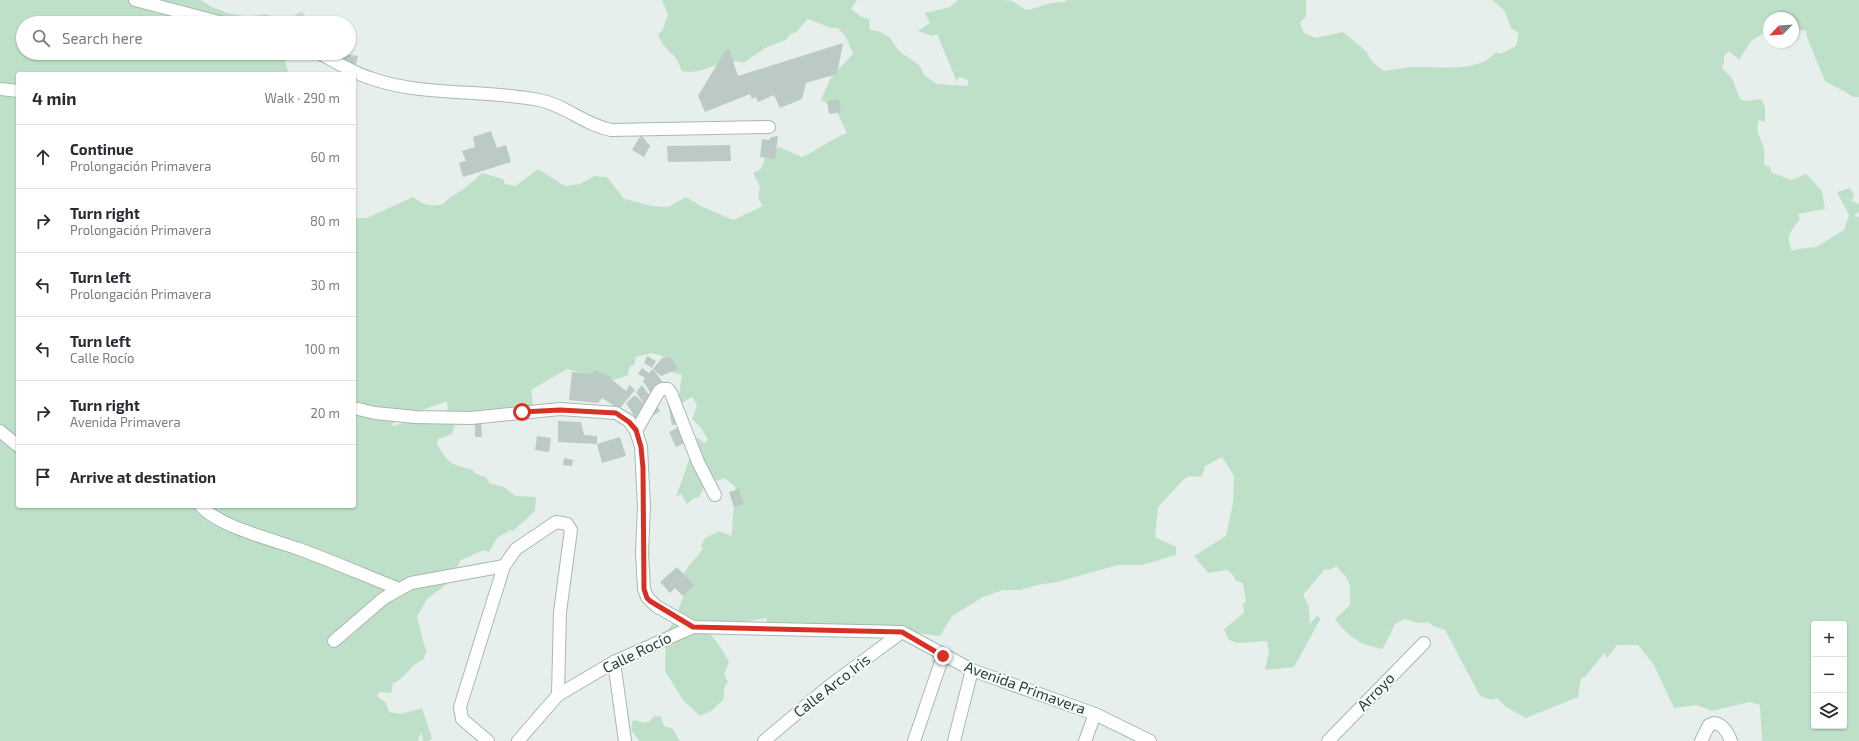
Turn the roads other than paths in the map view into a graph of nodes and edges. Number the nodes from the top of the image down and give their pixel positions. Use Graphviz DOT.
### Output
graph roads {
  1 [pos="135,0"];
  2 [pos="196,16"];
  3 [pos="331,60"];
  4 [pos="355,72"];
  5 [pos="356,72"];
  6 [pos="0,89"];
  7 [pos="16,92"];
  8 [pos="769,127"];
  9 [pos="356,408"];
  10 [pos="636,430"];
  11 [pos="0,431"];
  12 [pos="16,444"];
  13 [pos="714,495"];
  14 [pos="203,508"];
  15 [pos="504,566"];
  16 [pos="399,589"];
  17 [pos="693,627"];
  18 [pos="902,632"];
  19 [pos="334,641"];
  20 [pos="1424,643"];
  21 [pos="943,656"];
  22 [pos="614,662"];
  23 [pos="972,670"];
  24 [pos="558,696"];
  25 [pos="1095,714"];
  26 [pos="488,741"];
  27 [pos="518,741"];
  28 [pos="625,741"];
  29 [pos="764,741"];
  30 [pos="914,741"];
  31 [pos="954,741"];
  32 [pos="1085,741"];
  33 [pos="1150,741"];
  34 [pos="1328,741"];
  35 [pos="1701,741"];
  36 [pos="1731,741"];
  1 -- 2 [label="street"];
  3 -- 4 [label="street"];
  5 -- 8 [label="street"];
  6 -- 7 [label="street"];
  9 -- 10 [label="street"];
  10 -- 13 [label="street"];
  10 -- 17 [label="street"];
  11 -- 12 [label="street"];
  14 -- 16 [label="street"];
  15 -- 16 [label="street"];
  15 -- 24 [label="street"];
  15 -- 26 [label="street"];
  16 -- 19 [label="street"];
  17 -- 18 [label="street, Calle Rocío"];
  17 -- 22 [label="street, Calle Rocío"];
  18 -- 21 [label="street, Avenida Primavera"];
  18 -- 29 [label="street, Calle Arco Iris"];
  20 -- 34 [label="street, Arroyo"];
  21 -- 23 [label="street, Avenida Primavera"];
  21 -- 30 [label="street"];
  22 -- 24 [label="street, Calle Rocío"];
  22 -- 28 [label="street"];
  23 -- 25 [label="street, Avenida Primavera"];
  23 -- 31 [label="street"];
  24 -- 27 [label="street, Calle Rocío"];
  25 -- 32 [label="street"];
  25 -- 33 [label="street, Avenida Primavera"];
  35 -- 36 [label="street"];
}
